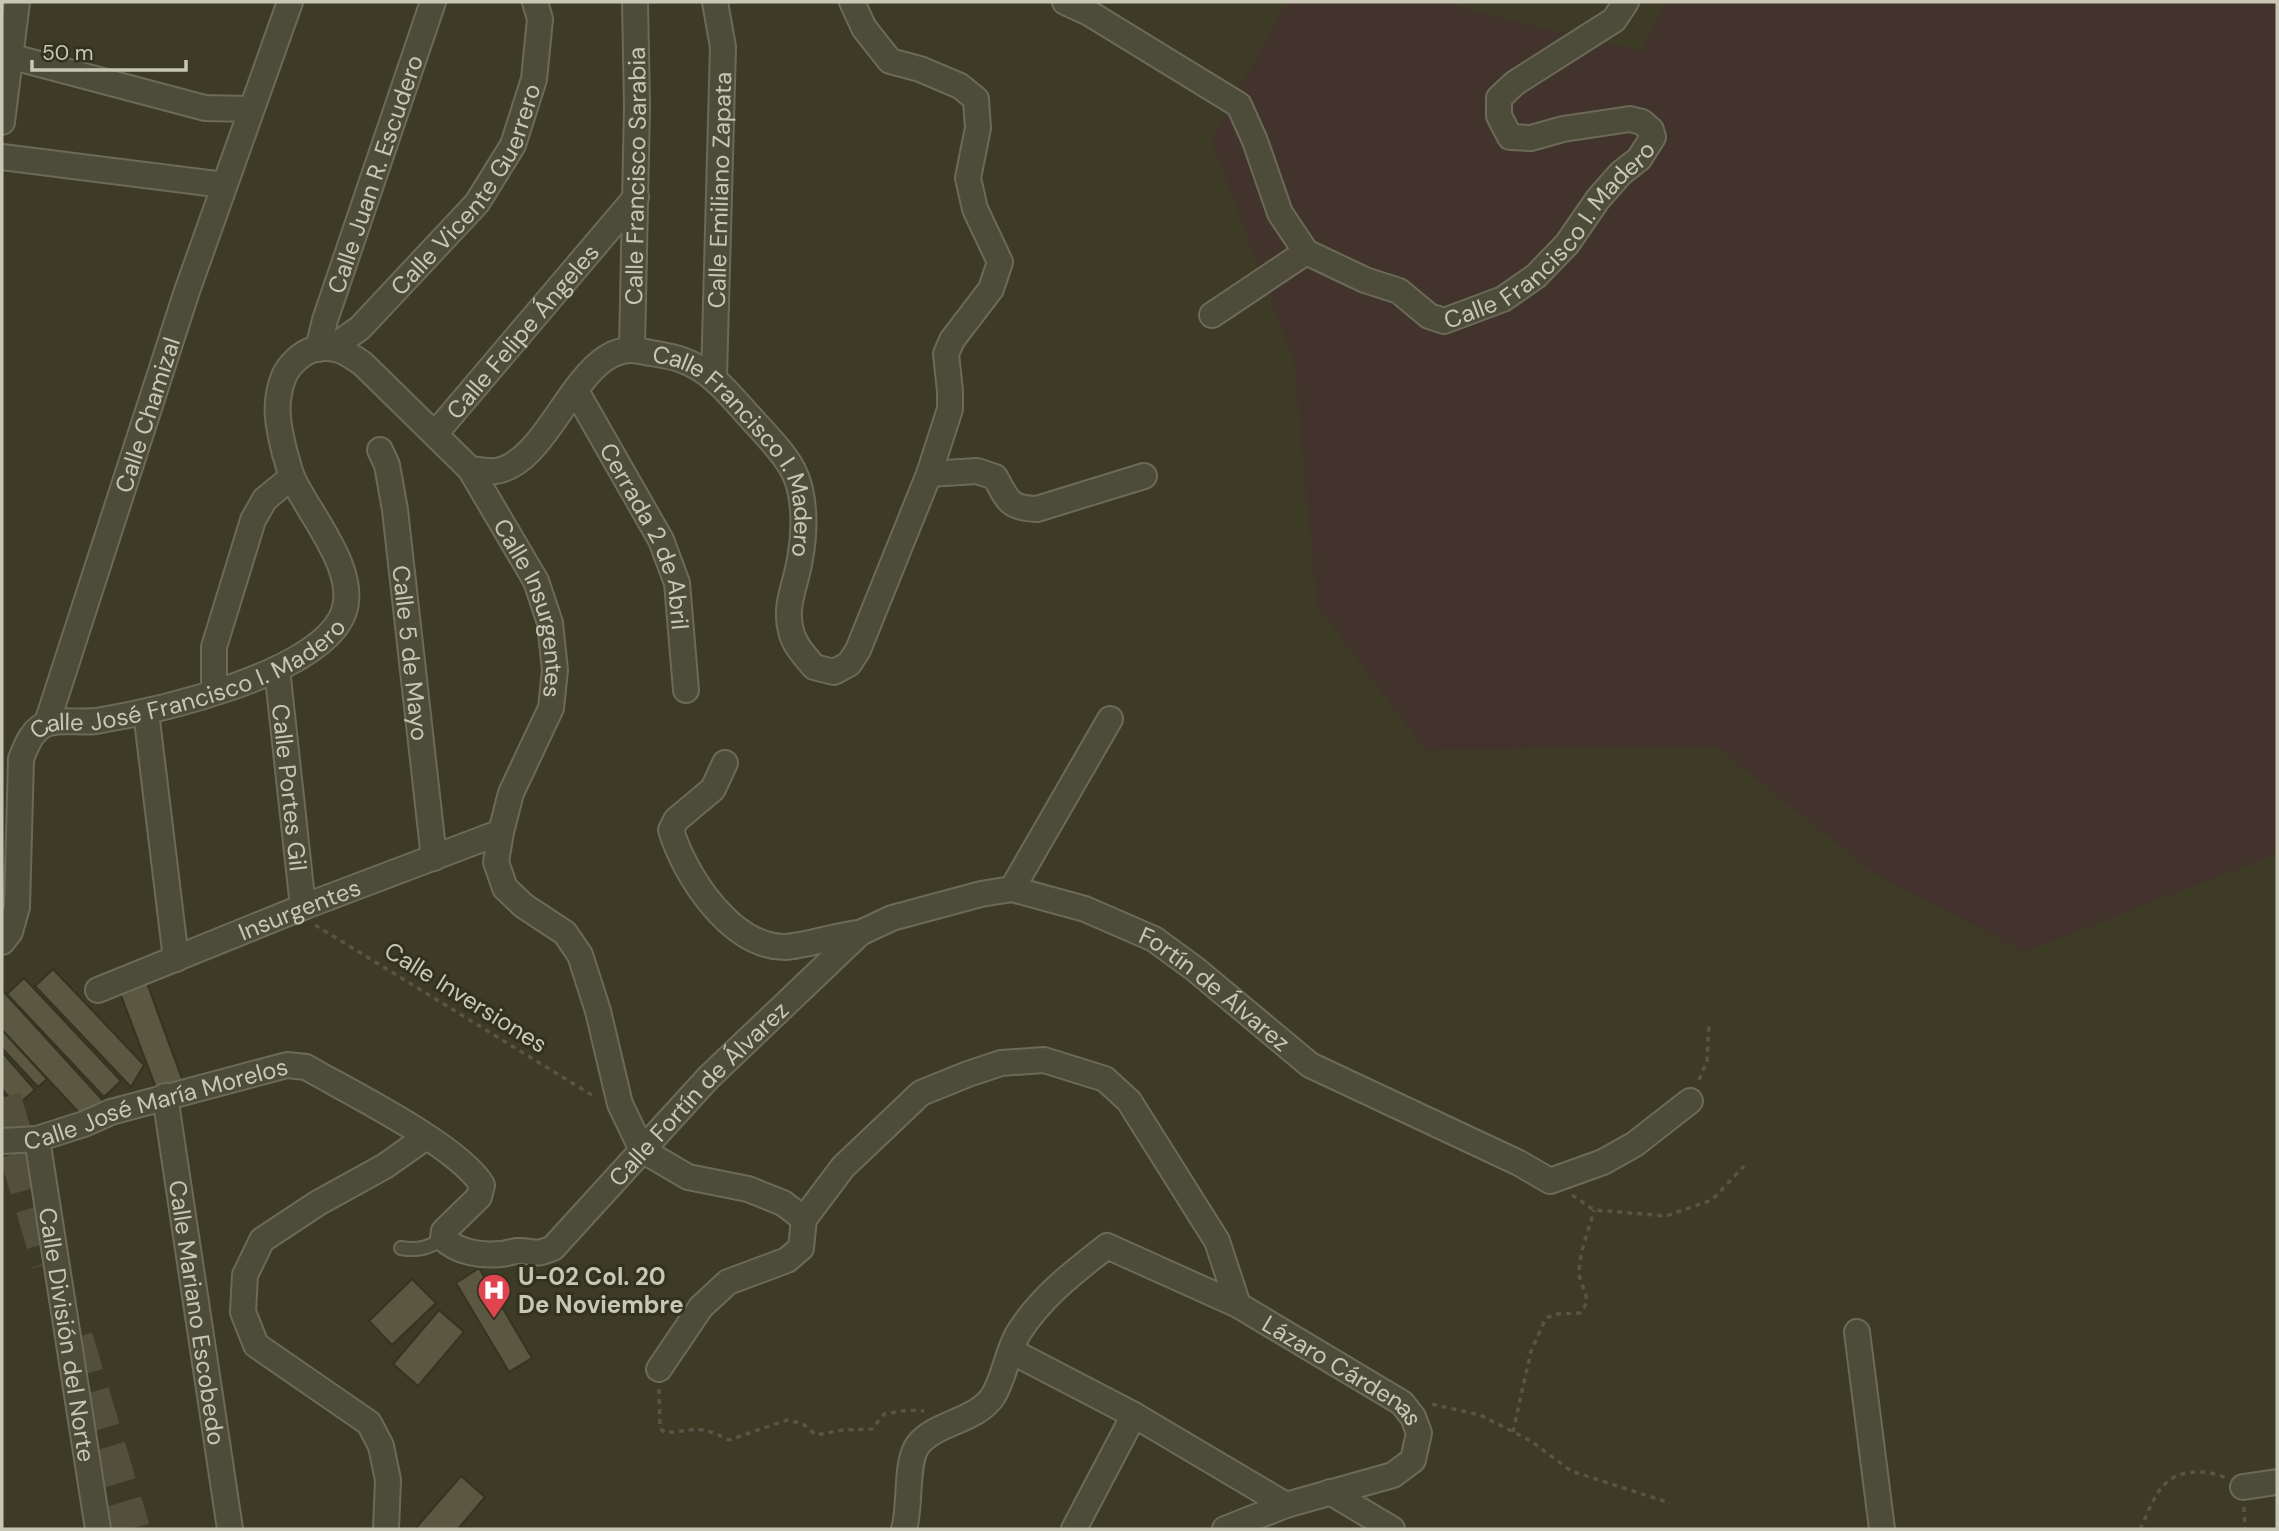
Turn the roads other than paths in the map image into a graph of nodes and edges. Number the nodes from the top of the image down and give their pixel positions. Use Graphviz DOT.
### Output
graph roads {
  1 [pos="17,2"];
  2 [pos="290,2"];
  3 [pos="433,2"];
  4 [pos="535,2"];
  5 [pos="635,2"];
  6 [pos="715,2"];
  7 [pos="852,2"];
  8 [pos="1065,2"];
  9 [pos="1626,2"];
  10 [pos="9,56"];
  11 [pos="251,109"];
  12 [pos="2,122"];
  13 [pos="2,157"];
  14 [pos="224,185"];
  15 [pos="636,197"];
  16 [pos="1306,252"];
  17 [pos="1212,315"];
  18 [pos="325,348"];
  19 [pos="632,349"];
  20 [pos="714,377"];
  21 [pos="576,391"];
  22 [pos="435,434"];
  23 [pos="380,450"];
  24 [pos="470,469"];
  25 [pos="929,474"];
  26 [pos="1144,476"];
  27 [pos="292,477"];
  28 [pos="277,669"];
  29 [pos="686,690"];
  30 [pos="214,692"];
  31 [pos="146,712"];
  32 [pos="1110,719"];
  33 [pos="47,723"];
  34 [pos="725,764"];
  35 [pos="500,832"];
  36 [pos="434,858"];
  37 [pos="1012,889"];
  38 [pos="303,907"];
  39 [pos="860,933"];
  40 [pos="2,942"];
  41 [pos="176,959"];
  42 [pos="98,990"];
  43 [pos="165,1096"];
  44 [pos="1690,1101"];
  45 [pos="426,1137"];
  46 [pos="37,1139"];
  47 [pos="2,1141"];
  48 [pos="642,1150"];
  49 [pos="804,1219"];
  50 [pos="443,1238"];
  51 [pos="401,1248"];
  52 [pos="1238,1306"];
  53 [pos="1857,1332"];
  54 [pos="1011,1351"];
  55 [pos="659,1369"];
  56 [pos="1134,1415"];
  57 [pos="2277,1482"];
  58 [pos="2243,1487"];
  59 [pos="1331,1492"];
  60 [pos="1286,1505"];
  61 [pos="98,1529"];
  62 [pos="230,1529"];
  63 [pos="386,1529"];
  64 [pos="904,1529"];
  65 [pos="1074,1529"];
  66 [pos="1226,1529"];
  67 [pos="1392,1529"];
  68 [pos="1882,1529"];
  1 -- 10 [label="street"];
  2 -- 11 [label="street, Calle Chamizal"];
  3 -- 18 [label="street, Calle Juan R. Escudero"];
  4 -- 18 [label="street, Calle Vicente Guerrero"];
  5 -- 15 [label="street, Calle Francisco Sarabia"];
  6 -- 20 [label="street, Calle Emiliano Zapata"];
  7 -- 25 [label="street, Calle Francisco I. Madero"];
  8 -- 16 [label="street"];
  9 -- 16 [label="street, Calle Francisco I. Madero"];
  10 -- 11 [label="street"];
  10 -- 12 [label="street"];
  11 -- 14 [label="street, Calle Chamizal"];
  13 -- 14 [label="street"];
  14 -- 33 [label="street, Calle Chamizal"];
  15 -- 19 [label="street, Calle Francisco Sarabia"];
  15 -- 22 [label="street, Calle Felipe Ángeles"];
  16 -- 17 [label="street"];
  18 -- 22 [label="street"];
  18 -- 27 [label="street, Calle José Francisco I. Madero"];
  19 -- 20 [label="street, Calle Francisco I. Madero"];
  19 -- 21 [label="street, Calle Francisco I. Madero"];
  20 -- 25 [label="street, Calle Francisco I. Madero"];
  21 -- 24 [label="street, Calle Francisco I. Madero"];
  21 -- 29 [label="street, Cerrada 2 de Abril"];
  22 -- 24 [label="street"];
  23 -- 36 [label="street, Calle 5 de Mayo"];
  24 -- 35 [label="street, Calle Insurgentes"];
  25 -- 26 [label="street"];
  27 -- 28 [label="street, Calle José Francisco I. Madero"];
  27 -- 30 [label="street"];
  28 -- 30 [label="street, Calle José Francisco I. Madero"];
  28 -- 38 [label="street, Calle Portes Gil"];
  30 -- 31 [label="street, Calle José Francisco I. Madero"];
  31 -- 33 [label="street, Calle José Francisco I. Madero"];
  31 -- 41 [label="street"];
  32 -- 37 [label="street"];
  33 -- 40 [label="street, Calle José Francisco I. Madero"];
  34 -- 39 [label="street"];
  35 -- 36 [label="street, Insurgentes"];
  35 -- 48 [label="street, Calle Insurgentes"];
  36 -- 38 [label="street, Insurgentes"];
  37 -- 39 [label="street, Fortín de Álvarez"];
  37 -- 44 [label="street, Fortín de Álvarez"];
  38 -- 41 [label="street, Insurgentes"];
  39 -- 48 [label="street, Calle Fortín de Álvarez"];
  41 -- 42 [label="street, Insurgentes"];
  43 -- 45 [label="street, Calle José María Morelos"];
  43 -- 46 [label="street, Calle José María Morelos"];
  43 -- 62 [label="street, Calle Mariano Escobedo"];
  45 -- 50 [label="street, Calle José María Morelos"];
  45 -- 63 [label="street"];
  46 -- 47 [label="street, Calle José María Morelos"];
  46 -- 61 [label="street, Calle División del Norte"];
  48 -- 49 [label="street"];
  48 -- 50 [label="street, Calle Fortín de Álvarez"];
  49 -- 52 [label="street"];
  49 -- 55 [label="street"];
  50 -- 51 [label="lane"];
  52 -- 54 [label="street, Lázaro Cárdenas"];
  52 -- 59 [label="street, Lázaro Cárdenas"];
  53 -- 68 [label="street"];
  54 -- 56 [label="street"];
  54 -- 64 [label="street"];
  56 -- 60 [label="street"];
  56 -- 65 [label="street"];
  57 -- 58 [label="street"];
  59 -- 60 [label="street, Lázaro Cárdenas"];
  59 -- 67 [label="street"];
  60 -- 66 [label="street, Lázaro Cárdenas"];
}
